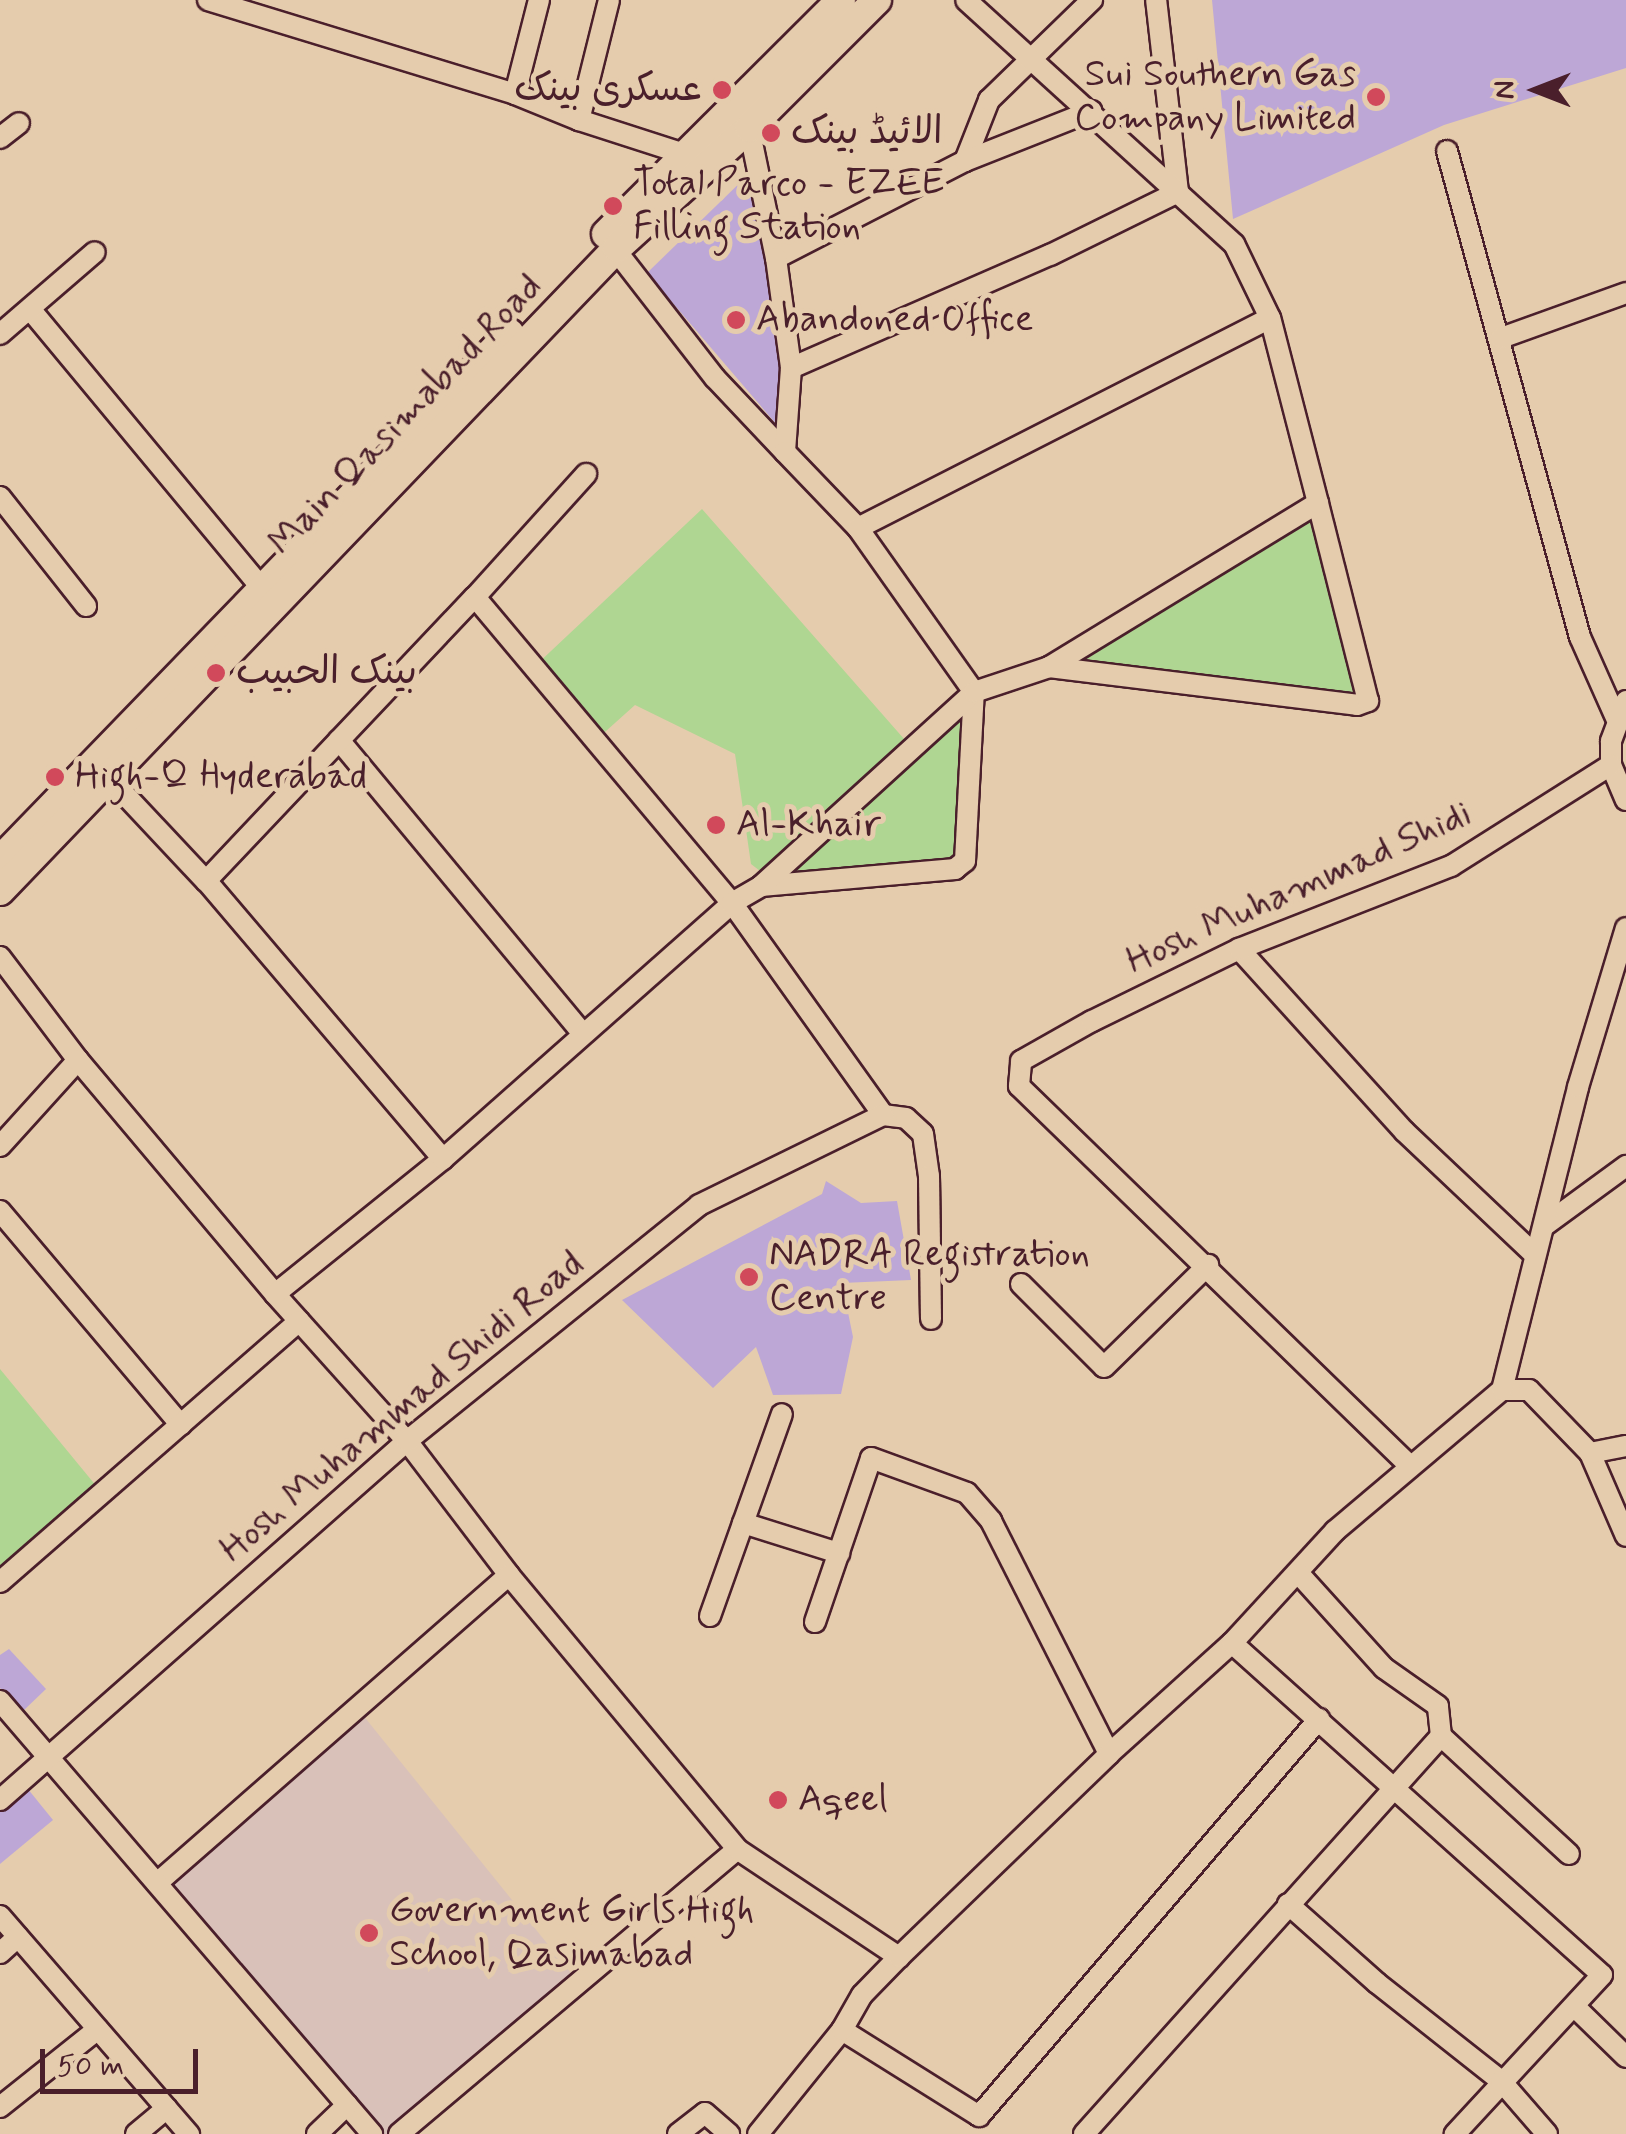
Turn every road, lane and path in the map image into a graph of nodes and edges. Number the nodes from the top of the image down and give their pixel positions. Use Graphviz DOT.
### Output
graph roads {
  1 [pos="208,0"];
  2 [pos="539,0"];
  3 [pos="609,0"];
  4 [pos="841,0"];
  5 [pos="877,0"];
  6 [pos="966,0"];
  7 [pos="1092,0"];
  8 [pos="1156,0"];
  9 [pos="240,5"];
  10 [pos="1034,59"];
  11 [pos="515,94"];
  12 [pos="1090,111"];
  13 [pos="578,120"];
  14 [pos="18,123"];
  15 [pos="748,128"];
  16 [pos="0,138"];
  17 [pos="1447,151"];
  18 [pos="965,160"];
  19 [pos="694,161"];
  20 [pos="1178,192"];
  21 [pos="610,242"];
  22 [pos="96,252"];
  23 [pos="776,258"];
  24 [pos="1626,293"];
  25 [pos="30,309"];
  26 [pos="1270,318"];
  27 [pos="0,334"];
  28 [pos="1501,338"];
  29 [pos="791,368"];
  30 [pos="786,452"];
  31 [pos="586,474"];
  32 [pos="0,497"];
  33 [pos="1318,504"];
  34 [pos="858,528"];
  35 [pos="262,588"];
  36 [pos="475,597"];
  37 [pos="86,606"];
  38 [pos="1049,668"];
  39 [pos="974,692"];
  40 [pos="1621,709"];
  41 [pos="339,740"];
  42 [pos="1611,765"];
  43 [pos="111,780"];
  44 [pos="1626,800"];
  45 [pos="0,860"];
  46 [pos="206,881"];
  47 [pos="761,886"];
  48 [pos="0,890"];
  49 [pos="732,903"];
  50 [pos="1626,928"];
  51 [pos="1239,950"];
  52 [pos="0,957"];
  53 [pos="582,1033"];
  54 [pos="78,1060"];
  55 [pos="883,1115"];
  56 [pos="0,1146"];
  57 [pos="443,1159"];
  58 [pos="1626,1166"];
  59 [pos="0,1210"];
  60 [pos="1544,1226"];
  61 [pos="1535,1255"];
  62 [pos="1208,1264"];
  63 [pos="1021,1284"];
  64 [pos="275,1294"];
  65 [pos="932,1320"];
  66 [pos="299,1321"];
  67 [pos="1502,1390"];
  68 [pos="782,1414"];
  69 [pos="181,1425"];
  70 [pos="407,1441"];
  71 [pos="1626,1446"];
  72 [pos="1590,1453"];
  73 [pos="1409,1465"];
  74 [pos="743,1522"];
  75 [pos="1626,1536"];
  76 [pos="839,1553"];
  77 [pos="509,1574"];
  78 [pos="1299,1574"];
  79 [pos="0,1582"];
  80 [pos="710,1616"];
  81 [pos="815,1622"];
  82 [pos="1232,1644"];
  83 [pos="0,1701"];
  84 [pos="1319,1719"];
  85 [pos="1441,1736"];
  86 [pos="1109,1754"];
  87 [pos="50,1759"];
  88 [pos="1394,1788"];
  89 [pos="0,1800"];
  90 [pos="737,1849"];
  91 [pos="1570,1854"];
  92 [pos="156,1883"];
  93 [pos="1288,1904"];
  94 [pos="0,1916"];
  95 [pos="18,1937"];
  96 [pos="0,1953"];
  97 [pos="899,1957"];
  98 [pos="1576,2008"];
  99 [pos="98,2030"];
  100 [pos="842,2030"];
  101 [pos="1626,2057"];
  102 [pos="1501,2082"];
  103 [pos="347,2105"];
  104 [pos="0,2107"];
  105 [pos="167,2108"];
  106 [pos="978,2116"];
  107 [pos="136,2134"];
  108 [pos="189,2134"];
  109 [pos="317,2134"];
  110 [pos="372,2134"];
  111 [pos="399,2134"];
  112 [pos="678,2134"];
  113 [pos="729,2134"];
  114 [pos="758,2134"];
  115 [pos="992,2134"];
  116 [pos="1084,2134"];
  117 [pos="1455,2134"];
  118 [pos="1547,2134"];
  1 -- 9 [label="street"];
  2 -- 11 [label="street"];
  3 -- 13 [label="street"];
  4 -- 19 [label="main road, Main Qasimabad Road"];
  5 -- 15 [label="main road, Main Qasimabad Road"];
  6 -- 10 [label="street"];
  7 -- 10 [label="street"];
  8 -- 20 [label="street"];
  9 -- 11 [label="street"];
  10 -- 12 [label="street"];
  10 -- 18 [label="street"];
  11 -- 13 [label="street"];
  12 -- 18 [label="street"];
  12 -- 20 [label="street"];
  13 -- 19 [label="street"];
  14 -- 16 [label="street"];
  15 -- 19 [label="main road, Main Qasimabad Road"];
  15 -- 23 [label="street"];
  17 -- 28 [label="street"];
  18 -- 23 [label="street"];
  19 -- 21 [label="main road, Main Qasimabad Road"];
  20 -- 26 [label="street"];
  20 -- 29 [label="street"];
  21 -- 30 [label="street"];
  21 -- 35 [label="main road, Main Qasimabad Road"];
  21 -- 43 [label="main road, Main Qasimabad Road"];
  22 -- 25 [label="street"];
  23 -- 29 [label="street"];
  24 -- 28 [label="street"];
  25 -- 27 [label="street"];
  25 -- 35 [label="street"];
  26 -- 33 [label="street"];
  26 -- 34 [label="street"];
  28 -- 40 [label="street"];
  29 -- 30 [label="street"];
  30 -- 34 [label="street"];
  31 -- 36 [label="street"];
  32 -- 37 [label="street"];
  33 -- 38 [label="street"];
  33 -- 38 [label="street"];
  34 -- 39 [label="street"];
  35 -- 45 [label="main road, Main Qasimabad Road"];
  36 -- 41 [label="street"];
  36 -- 49 [label="street"];
  38 -- 39 [label="street"];
  39 -- 47 [label="street"];
  39 -- 47 [label="street"];
  40 -- 42 [label="street"];
  41 -- 46 [label="street"];
  41 -- 53 [label="street"];
  42 -- 44 [label="street"];
  42 -- 51 [label="street, Hosh Muhammad Shidi"];
  43 -- 46 [label="street"];
  43 -- 48 [label="main road, Main Qasimabad Road"];
  46 -- 57 [label="street"];
  47 -- 49 [label="street"];
  49 -- 53 [label="street"];
  49 -- 55 [label="street"];
  50 -- 60 [label="street"];
  51 -- 61 [label="street"];
  51 -- 62 [label="street, Hosh Muhammad Shidi"];
  52 -- 54 [label="street"];
  53 -- 57 [label="street"];
  54 -- 56 [label="street"];
  54 -- 64 [label="street"];
  55 -- 65 [label="street"];
  55 -- 70 [label="street, Hosh Muhammad Shidi Road"];
  57 -- 64 [label="street"];
  58 -- 60 [label="street"];
  59 -- 69 [label="street"];
  60 -- 61 [label="street"];
  61 -- 67 [label="street"];
  62 -- 63 [label="street"];
  62 -- 73 [label="street"];
  64 -- 66 [label="street"];
  66 -- 69 [label="street"];
  66 -- 70 [label="street"];
  67 -- 72 [label="street"];
  67 -- 73 [label="street"];
  68 -- 74 [label="street"];
  69 -- 79 [label="street"];
  70 -- 77 [label="street"];
  70 -- 87 [label="street, Hosh Muhammad Shidi Road"];
  71 -- 72 [label="street"];
  72 -- 75 [label="street"];
  73 -- 78 [label="street"];
  74 -- 76 [label="street"];
  74 -- 80 [label="street"];
  76 -- 81 [label="street"];
  76 -- 86 [label="street"];
  77 -- 90 [label="street"];
  77 -- 92 [label="street"];
  78 -- 82 [label="street"];
  78 -- 85 [label="street"];
  82 -- 84 [label="street"];
  82 -- 86 [label="street"];
  83 -- 87 [label="street"];
  84 -- 88 [label="street"];
  84 -- 106 [label="street"];
  85 -- 88 [label="street"];
  85 -- 91 [label="street"];
  86 -- 97 [label="street"];
  87 -- 89 [label="street, Hosh Muhammad Shidi Road"];
  87 -- 92 [label="street"];
  88 -- 93 [label="street"];
  88 -- 98 [label="street"];
  90 -- 97 [label="street"];
  90 -- 111 [label="street"];
  92 -- 103 [label="street"];
  93 -- 102 [label="street"];
  93 -- 116 [label="street"];
  94 -- 95 [label="street"];
  95 -- 96 [label="street"];
  95 -- 99 [label="street"];
  97 -- 100 [label="street"];
  98 -- 101 [label="street"];
  98 -- 102 [label="street"];
  99 -- 104 [label="street"];
  99 -- 105 [label="street"];
  100 -- 106 [label="street"];
  100 -- 114 [label="street"];
  102 -- 117 [label="street"];
  102 -- 118 [label="street"];
  103 -- 109 [label="street"];
  103 -- 110 [label="street"];
  105 -- 107 [label="street"];
  105 -- 108 [label="street"];
  106 -- 115 [label="street"];
  112 -- 113 [label="street"];
}
